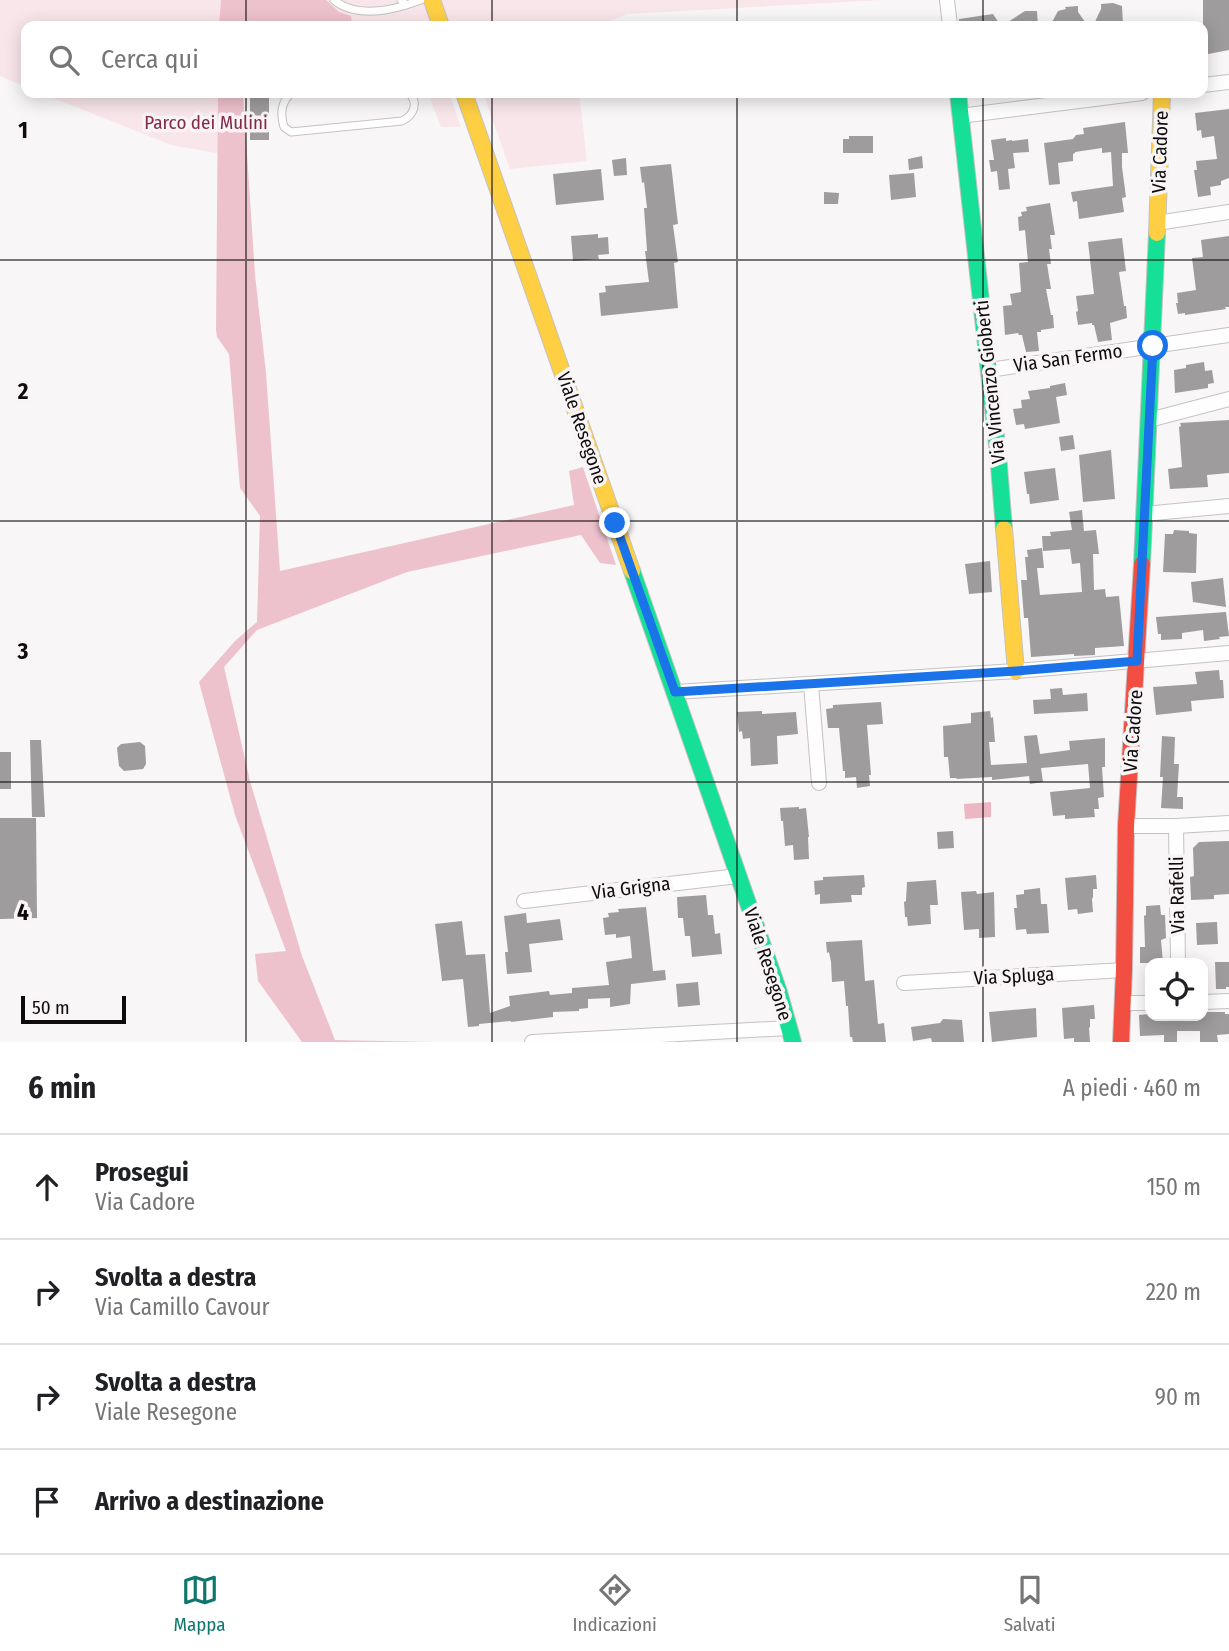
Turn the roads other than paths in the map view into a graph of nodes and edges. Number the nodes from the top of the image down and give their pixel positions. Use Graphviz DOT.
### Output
graph roads {
  1 [pos="334,0"];
  2 [pos="421,0"];
  3 [pos="432,0"];
  4 [pos="947,0"];
  5 [pos="403,3"];
  6 [pos="439,21"];
  7 [pos="949,21"];
  8 [pos="1229,82"];
  9 [pos="1208,84"];
  10 [pos="287,98"];
  11 [pos="413,98"];
  12 [pos="466,98"];
  13 [pos="958,98"];
  14 [pos="1102,98"];
  15 [pos="1162,98"];
  16 [pos="960,116"];
  17 [pos="1229,212"];
  18 [pos="1157,223"];
  19 [pos="1229,335"];
  20 [pos="1153,346"];
  21 [pos="989,370"];
  22 [pos="1229,399"];
  23 [pos="1149,420"];
  24 [pos="1229,506"];
  25 [pos="1143,514"];
  26 [pos="1229,653"];
  27 [pos="1137,661"];
  28 [pos="1016,671"];
  29 [pos="811,684"];
  30 [pos="675,692"];
  31 [pos="818,783"];
  32 [pos="1229,823"];
  33 [pos="1126,826"];
  34 [pos="1176,826"];
  35 [pos="738,876"];
  36 [pos="524,901"];
  37 [pos="1178,958"];
  38 [pos="1125,970"];
  39 [pos="904,983"];
  40 [pos="1229,1001"];
  41 [pos="1208,1002"];
  42 [pos="1123,1003"];
  43 [pos="1145,1003"];
  44 [pos="791,1035"];
  45 [pos="657,1039"];
  46 [pos="532,1042"];
  47 [pos="1121,1042"];
  1 -- 5 [label="lane"];
  2 -- 5 [label="lane"];
  3 -- 6 [label="street"];
  4 -- 7 [label="street"];
  8 -- 9 [label="street"];
  10 -- 11 [label="lane"];
  12 -- 30 [label="street, Viale Resegone"];
  13 -- 16 [label="street, Via Vincenzo Gioberti"];
  14 -- 16 [label="street"];
  15 -- 18 [label="street, Via Cadore"];
  16 -- 21 [label="street, Via Vincenzo Gioberti"];
  17 -- 18 [label="street"];
  18 -- 20 [label="street, Via Cadore"];
  19 -- 20 [label="street, Via San Fermo"];
  20 -- 21 [label="street, Via San Fermo"];
  20 -- 23 [label="street, Via Cadore"];
  21 -- 28 [label="street, Via Vincenzo Gioberti"];
  22 -- 23 [label="street"];
  23 -- 25 [label="street, Via Cadore"];
  24 -- 25 [label="street"];
  25 -- 27 [label="street, Via Cadore"];
  26 -- 27 [label="street"];
  27 -- 28 [label="street"];
  27 -- 33 [label="street, Via Cadore"];
  28 -- 29 [label="street"];
  29 -- 30 [label="street"];
  29 -- 31 [label="street"];
  30 -- 35 [label="street, Viale Resegone"];
  32 -- 34 [label="street"];
  33 -- 34 [label="street"];
  33 -- 38 [label="street, Via Cadore"];
  34 -- 37 [label="street, Via Rafelli"];
  35 -- 36 [label="street, Via Grigna"];
  35 -- 44 [label="street, Viale Resegone"];
  38 -- 39 [label="street, Via Spluga"];
  38 -- 42 [label="street, Via Cadore"];
  40 -- 41 [label="street"];
  42 -- 43 [label="street"];
  42 -- 47 [label="street, Via Cadore"];
  44 -- 45 [label="street"];
  45 -- 46 [label="street"];
}
